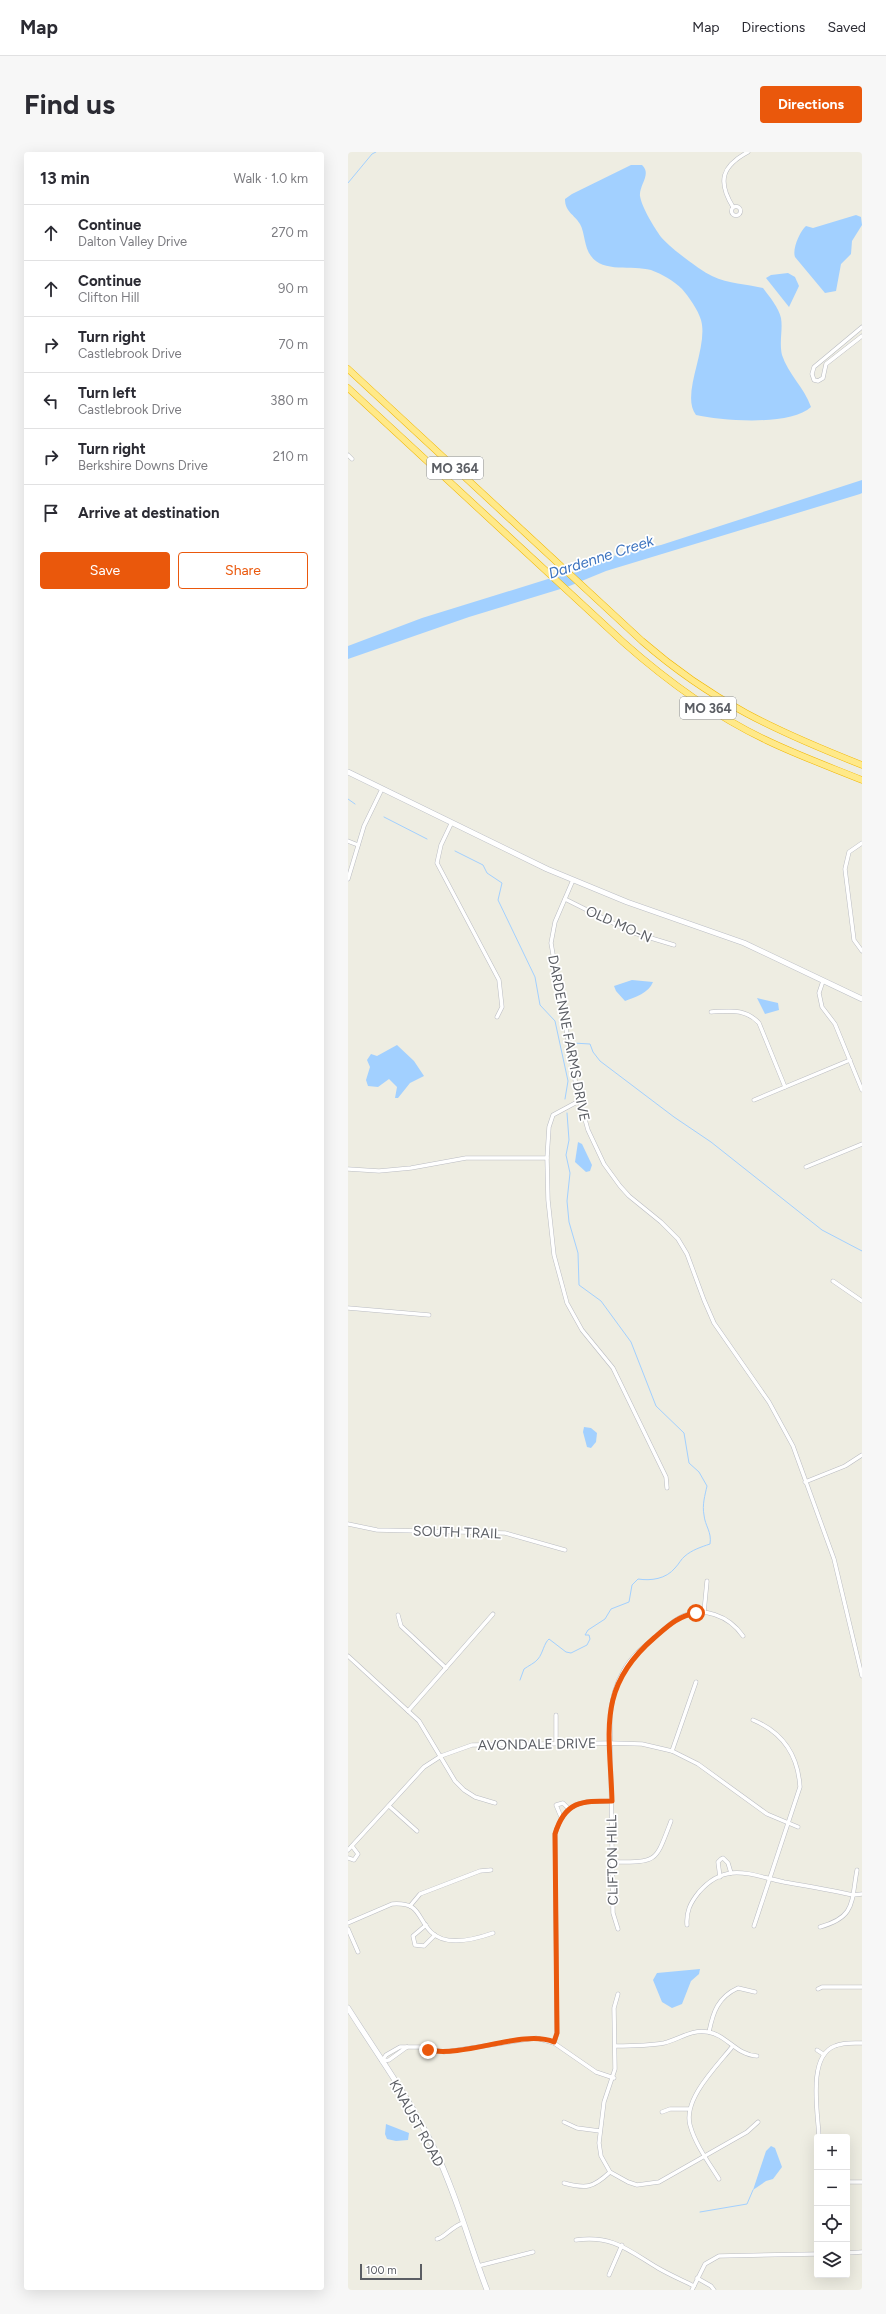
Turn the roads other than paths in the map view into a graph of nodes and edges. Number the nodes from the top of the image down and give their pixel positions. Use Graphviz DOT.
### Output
graph roads {
  1 [pos="748,152"];
  2 [pos="733,208"];
  3 [pos="862,327"];
  4 [pos="862,336"];
  5 [pos="348,370"];
  6 [pos="348,388"];
  7 [pos="348,455"];
  8 [pos="352,459"];
  9 [pos="862,765"];
  10 [pos="348,772"];
  11 [pos="862,780"];
  12 [pos="382,789"];
  13 [pos="451,824"];
  14 [pos="348,841"];
  15 [pos="862,843"];
  16 [pos="358,845"];
  17 [pos="348,878"];
  18 [pos="573,880"];
  19 [pos="565,899"];
  20 [pos="674,945"];
  21 [pos="862,951"];
  22 [pos="824,981"];
  23 [pos="862,999"];
  24 [pos="711,1012"];
  25 [pos="497,1017"];
  26 [pos="850,1060"];
  27 [pos="785,1087"];
  28 [pos="862,1090"];
  29 [pos="754,1100"];
  30 [pos="579,1101"];
  31 [pos="862,1144"];
  32 [pos="547,1158"];
  33 [pos="806,1167"];
  34 [pos="348,1169"];
  35 [pos="833,1281"];
  36 [pos="862,1301"];
  37 [pos="348,1308"];
  38 [pos="429,1315"];
  39 [pos="862,1455"];
  40 [pos="805,1482"];
  41 [pos="667,1488"];
  42 [pos="348,1524"];
  43 [pos="565,1550"];
  44 [pos="707,1581"];
  45 [pos="704,1612"];
  46 [pos="493,1614"];
  47 [pos="398,1615"];
  48 [pos="743,1636"];
  49 [pos="348,1656"];
  50 [pos="446,1668"];
  51 [pos="862,1676"];
  52 [pos="696,1682"];
  53 [pos="408,1711"];
  54 [pos="556,1714"];
  55 [pos="753,1720"];
  56 [pos="556,1743"];
  57 [pos="610,1743"];
  58 [pos="672,1751"];
  59 [pos="441,1756"];
  60 [pos="612,1801"];
  61 [pos="495,1804"];
  62 [pos="389,1806"];
  63 [pos="569,1808"];
  64 [pos="561,1817"];
  65 [pos="671,1821"];
  66 [pos="787,1824"];
  67 [pos="798,1827"];
  68 [pos="417,1832"];
  69 [pos="352,1846"];
  70 [pos="348,1850"];
  71 [pos="348,1858"];
  72 [pos="612,1862"];
  73 [pos="491,1870"];
  74 [pos="857,1870"];
  75 [pos="731,1873"];
  76 [pos="720,1877"];
  77 [pos="768,1877"];
  78 [pos="862,1894"];
  79 [pos="853,1895"];
  80 [pos="410,1906"];
  81 [pos="348,1923"];
  82 [pos="426,1925"];
  83 [pos="687,1925"];
  84 [pos="754,1926"];
  85 [pos="820,1927"];
  86 [pos="348,1929"];
  87 [pos="618,1929"];
  88 [pos="493,1933"];
  89 [pos="435,1935"];
  90 [pos="358,1952"];
  91 [pos="862,1987"];
  92 [pos="818,1989"];
  93 [pos="754,1992"];
  94 [pos="618,1994"];
  95 [pos="348,2008"];
  96 [pos="709,2032"];
  97 [pos="554,2042"];
  98 [pos="862,2043"];
  99 [pos="615,2046"];
  100 [pos="732,2047"];
  101 [pos="817,2050"];
  102 [pos="823,2054"];
  103 [pos="757,2056"];
  104 [pos="382,2062"];
  105 [pos="614,2078"];
  106 [pos="689,2110"];
  107 [pos="662,2112"];
  108 [pos="564,2122"];
  109 [pos="758,2122"];
  110 [pos="600,2131"];
  111 [pos="818,2134"];
  112 [pos="705,2156"];
  113 [pos="610,2172"];
  114 [pos="719,2179"];
  115 [pos="850,2182"];
  116 [pos="862,2182"];
  117 [pos="564,2183"];
  118 [pos="463,2223"];
  119 [pos="437,2239"];
  120 [pos="576,2240"];
  121 [pos="622,2245"];
  122 [pos="533,2252"];
  123 [pos="862,2252"];
  124 [pos="850,2253"];
  125 [pos="814,2254"];
  126 [pos="478,2266"];
  127 [pos="609,2275"];
  128 [pos="697,2278"];
  129 [pos="693,2289"];
  130 [pos="487,2290"];
  131 [pos="714,2290"];
  1 -- 2 [label="street"];
  3 -- 4 [label="street"];
  5 -- 9 [label="highway, MO 364"];
  6 -- 11 [label="highway, MO 364"];
  7 -- 8 [label="street"];
  10 -- 12 [label="main road"];
  12 -- 13 [label="main road"];
  12 -- 16 [label="street"];
  13 -- 18 [label="main road"];
  13 -- 25 [label="street"];
  14 -- 16 [label="street"];
  15 -- 21 [label="street"];
  16 -- 17 [label="street"];
  18 -- 19 [label="street, DARDENNE FARMS DRIVE"];
  18 -- 22 [label="main road"];
  19 -- 20 [label="street, OLD MO-N"];
  19 -- 30 [label="street, DARDENNE FARMS DRIVE"];
  22 -- 23 [label="main road"];
  22 -- 26 [label="street"];
  24 -- 27 [label="street"];
  26 -- 27 [label="street"];
  26 -- 28 [label="street"];
  27 -- 29 [label="street"];
  30 -- 32 [label="street"];
  30 -- 40 [label="street, DARDENNE FARMS DRIVE"];
  31 -- 33 [label="street"];
  32 -- 34 [label="street"];
  32 -- 41 [label="street"];
  35 -- 36 [label="street"];
  37 -- 38 [label="street"];
  39 -- 40 [label="street"];
  40 -- 51 [label="street, DARDENNE FARMS DRIVE"];
  42 -- 43 [label="street, SOUTH TRAIL"];
  44 -- 45 [label="street"];
  45 -- 48 [label="street"];
  45 -- 57 [label="street, CLIFTON HILL"];
  46 -- 50 [label="street"];
  47 -- 50 [label="street"];
  49 -- 53 [label="street"];
  50 -- 53 [label="street"];
  52 -- 58 [label="street"];
  53 -- 59 [label="street"];
  54 -- 56 [label="street"];
  55 -- 66 [label="street"];
  56 -- 57 [label="street, AVONDALE DRIVE"];
  56 -- 59 [label="street, AVONDALE DRIVE"];
  57 -- 58 [label="street, AVONDALE DRIVE"];
  57 -- 60 [label="street, CLIFTON HILL"];
  58 -- 66 [label="street, AVONDALE DRIVE"];
  59 -- 61 [label="street"];
  59 -- 62 [label="street, AVONDALE DRIVE"];
  60 -- 63 [label="street"];
  60 -- 72 [label="street, CLIFTON HILL"];
  62 -- 68 [label="street"];
  62 -- 69 [label="street, AVONDALE DRIVE"];
  63 -- 64 [label="street"];
  63 -- 64 [label="street"];
  64 -- 97 [label="street"];
  65 -- 72 [label="street"];
  66 -- 67 [label="street, AVONDALE DRIVE"];
  66 -- 77 [label="street"];
  69 -- 70 [label="street, AVONDALE DRIVE"];
  69 -- 71 [label="street"];
  72 -- 87 [label="street, CLIFTON HILL"];
  73 -- 80 [label="street"];
  74 -- 79 [label="street"];
  75 -- 76 [label="street"];
  75 -- 76 [label="street"];
  75 -- 77 [label="street"];
  76 -- 83 [label="street"];
  77 -- 79 [label="street"];
  77 -- 84 [label="street"];
  78 -- 79 [label="street"];
  79 -- 85 [label="street"];
  80 -- 81 [label="street"];
  80 -- 82 [label="street"];
  82 -- 89 [label="street"];
  82 -- 89 [label="street"];
  86 -- 90 [label="street"];
  88 -- 89 [label="street"];
  91 -- 92 [label="street"];
  93 -- 96 [label="street"];
  94 -- 99 [label="street"];
  95 -- 104 [label="main road, KNAUST ROAD"];
  96 -- 99 [label="street"];
  96 -- 100 [label="street"];
  97 -- 104 [label="street"];
  97 -- 105 [label="street"];
  98 -- 102 [label="street"];
  99 -- 105 [label="street"];
  100 -- 103 [label="street"];
  100 -- 106 [label="street"];
  101 -- 102 [label="street"];
  102 -- 111 [label="street"];
  104 -- 118 [label="main road, KNAUST ROAD"];
  105 -- 110 [label="street"];
  106 -- 107 [label="street"];
  106 -- 112 [label="street"];
  108 -- 110 [label="street"];
  109 -- 112 [label="street"];
  110 -- 113 [label="street"];
  112 -- 113 [label="street"];
  112 -- 114 [label="street"];
  113 -- 117 [label="street"];
  115 -- 116 [label="street"];
  118 -- 119 [label="street"];
  118 -- 126 [label="main road, KNAUST ROAD"];
  120 -- 121 [label="street"];
  121 -- 127 [label="street"];
  121 -- 129 [label="street"];
  122 -- 126 [label="street"];
  123 -- 124 [label="street"];
  125 -- 128 [label="street"];
  126 -- 130 [label="main road, KNAUST ROAD"];
  128 -- 129 [label="street"];
  128 -- 131 [label="street"];
}
